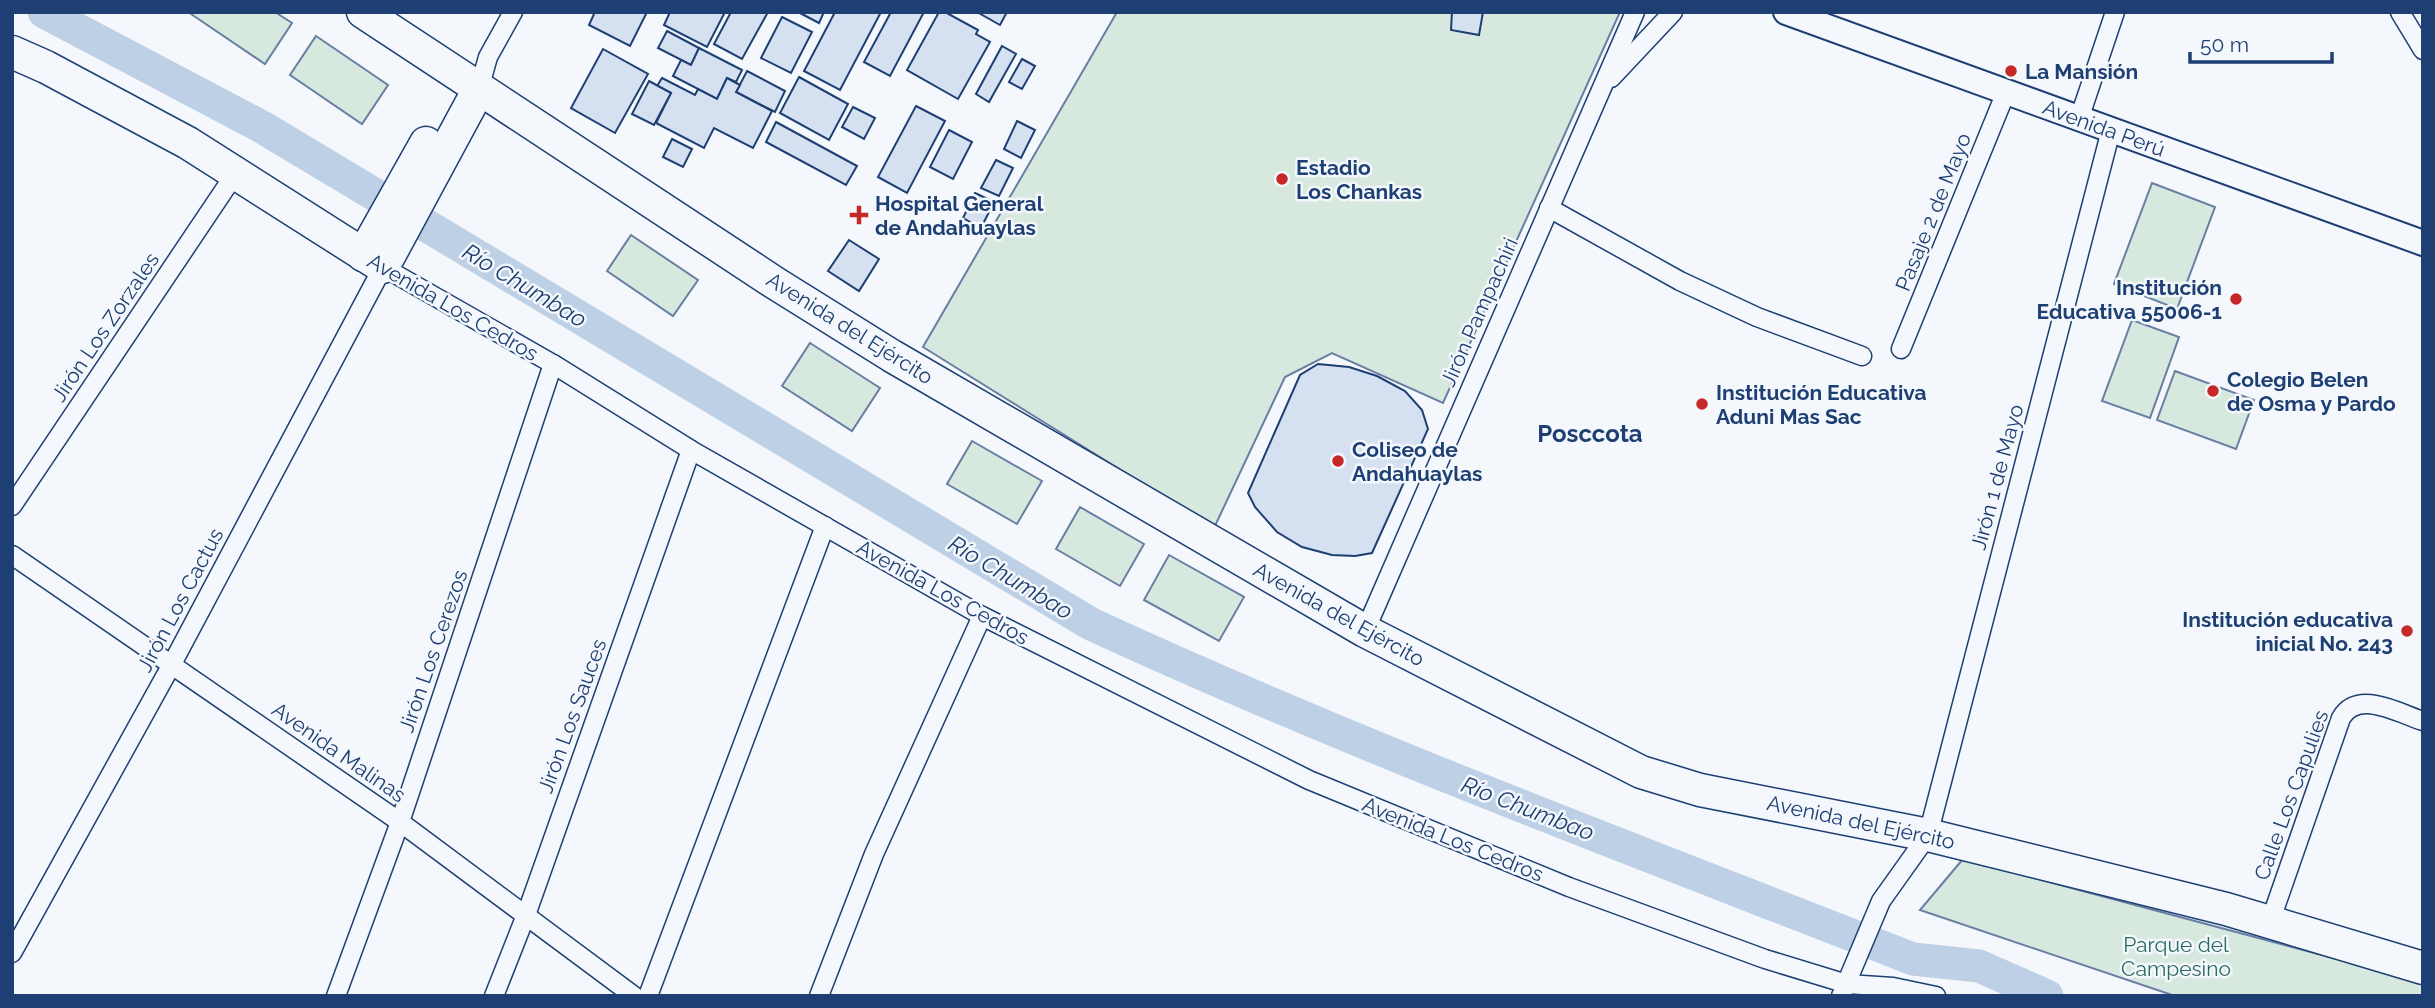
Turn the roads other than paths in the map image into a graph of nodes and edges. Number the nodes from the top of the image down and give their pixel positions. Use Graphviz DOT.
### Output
graph roads {
  1 [pos="363,12"];
  2 [pos="513,12"];
  3 [pos="1635,12"];
  4 [pos="1672,12"];
  5 [pos="1786,12"];
  6 [pos="2115,12"];
  7 [pos="2400,12"];
  8 [pos="2423,50"];
  9 [pos="12,52"];
  10 [pos="471,83"];
  11 [pos="1602,89"];
  12 [pos="2006,92"];
  13 [pos="2079,119"];
  14 [pos="2111,130"];
  15 [pos="235,174"];
  16 [pos="1549,208"];
  17 [pos="2423,243"];
  18 [pos="378,253"];
  19 [pos="1901,349"];
  20 [pos="1862,356"];
  21 [pos="554,364"];
  22 [pos="691,450"];
  23 [pos="12,506"];
  24 [pos="825,526"];
  25 [pos="12,555"];
  26 [pos="982,616"];
  27 [pos="1365,631"];
  28 [pos="172,664"];
  29 [pos="2423,721"];
  30 [pos="400,822"];
  31 [pos="1928,835"];
  32 [pos="526,915"];
  33 [pos="2270,922"];
  34 [pos="12,953"];
  35 [pos="2423,968"];
  36 [pos="1846,985"];
  37 [pos="336,996"];
  38 [pos="494,996"];
  39 [pos="634,996"];
  40 [pos="648,996"];
  41 [pos="819,996"];
  42 [pos="1936,996"];
  1 -- 10 [label="highway, Avenida del Ejército"];
  2 -- 10 [label="street"];
  3 -- 11 [label="street, Jirón Pampachiri"];
  4 -- 11 [label="street"];
  5 -- 12 [label="street, Avenida Perú"];
  6 -- 13 [label="street"];
  7 -- 8 [label="street"];
  9 -- 15 [label="highway, Avenida Los Cedros"];
  10 -- 18 [label="highway"];
  10 -- 27 [label="highway, Avenida del Ejército"];
  11 -- 16 [label="street, Jirón Pampachiri"];
  12 -- 13 [label="street, Avenida Perú"];
  12 -- 19 [label="street, Pasaje 2 de Mayo"];
  13 -- 14 [label="street, Avenida Perú"];
  14 -- 17 [label="street, Avenida Perú"];
  14 -- 31 [label="street, Jirón 1 de Mayo"];
  15 -- 18 [label="highway, Avenida Los Cedros"];
  15 -- 23 [label="street, Jirón Los Zorzales"];
  16 -- 20 [label="street"];
  16 -- 27 [label="street, Jirón Pampachiri"];
  18 -- 21 [label="street, Avenida Los Cedros"];
  18 -- 28 [label="street, Jirón Los Cactus"];
  21 -- 22 [label="street, Avenida Los Cedros"];
  21 -- 30 [label="street, Jirón Los Cerezos"];
  22 -- 24 [label="street, Avenida Los Cedros"];
  22 -- 32 [label="street, Jirón Los Sauces"];
  24 -- 26 [label="street, Avenida Los Cedros"];
  24 -- 40 [label="street"];
  25 -- 28 [label="street, Avenida Malinas"];
  26 -- 36 [label="street, Avenida Los Cedros"];
  26 -- 41 [label="street"];
  27 -- 31 [label="highway, Avenida del Ejército"];
  28 -- 30 [label="street, Avenida Malinas"];
  28 -- 34 [label="street, Jirón Los Cactus"];
  29 -- 33 [label="street, Calle Los Capulies"];
  30 -- 32 [label="street, Avenida Malinas"];
  30 -- 37 [label="street, Jirón Los Cerezos"];
  31 -- 33 [label="highway, Avenida del Ejército"];
  31 -- 36 [label="street"];
  32 -- 38 [label="street, Jirón Los Sauces"];
  32 -- 39 [label="street, Avenida Malinas"];
  33 -- 35 [label="highway, Avenida del Ejército"];
  36 -- 42 [label="street, Avenida Los Cedros"];
}
